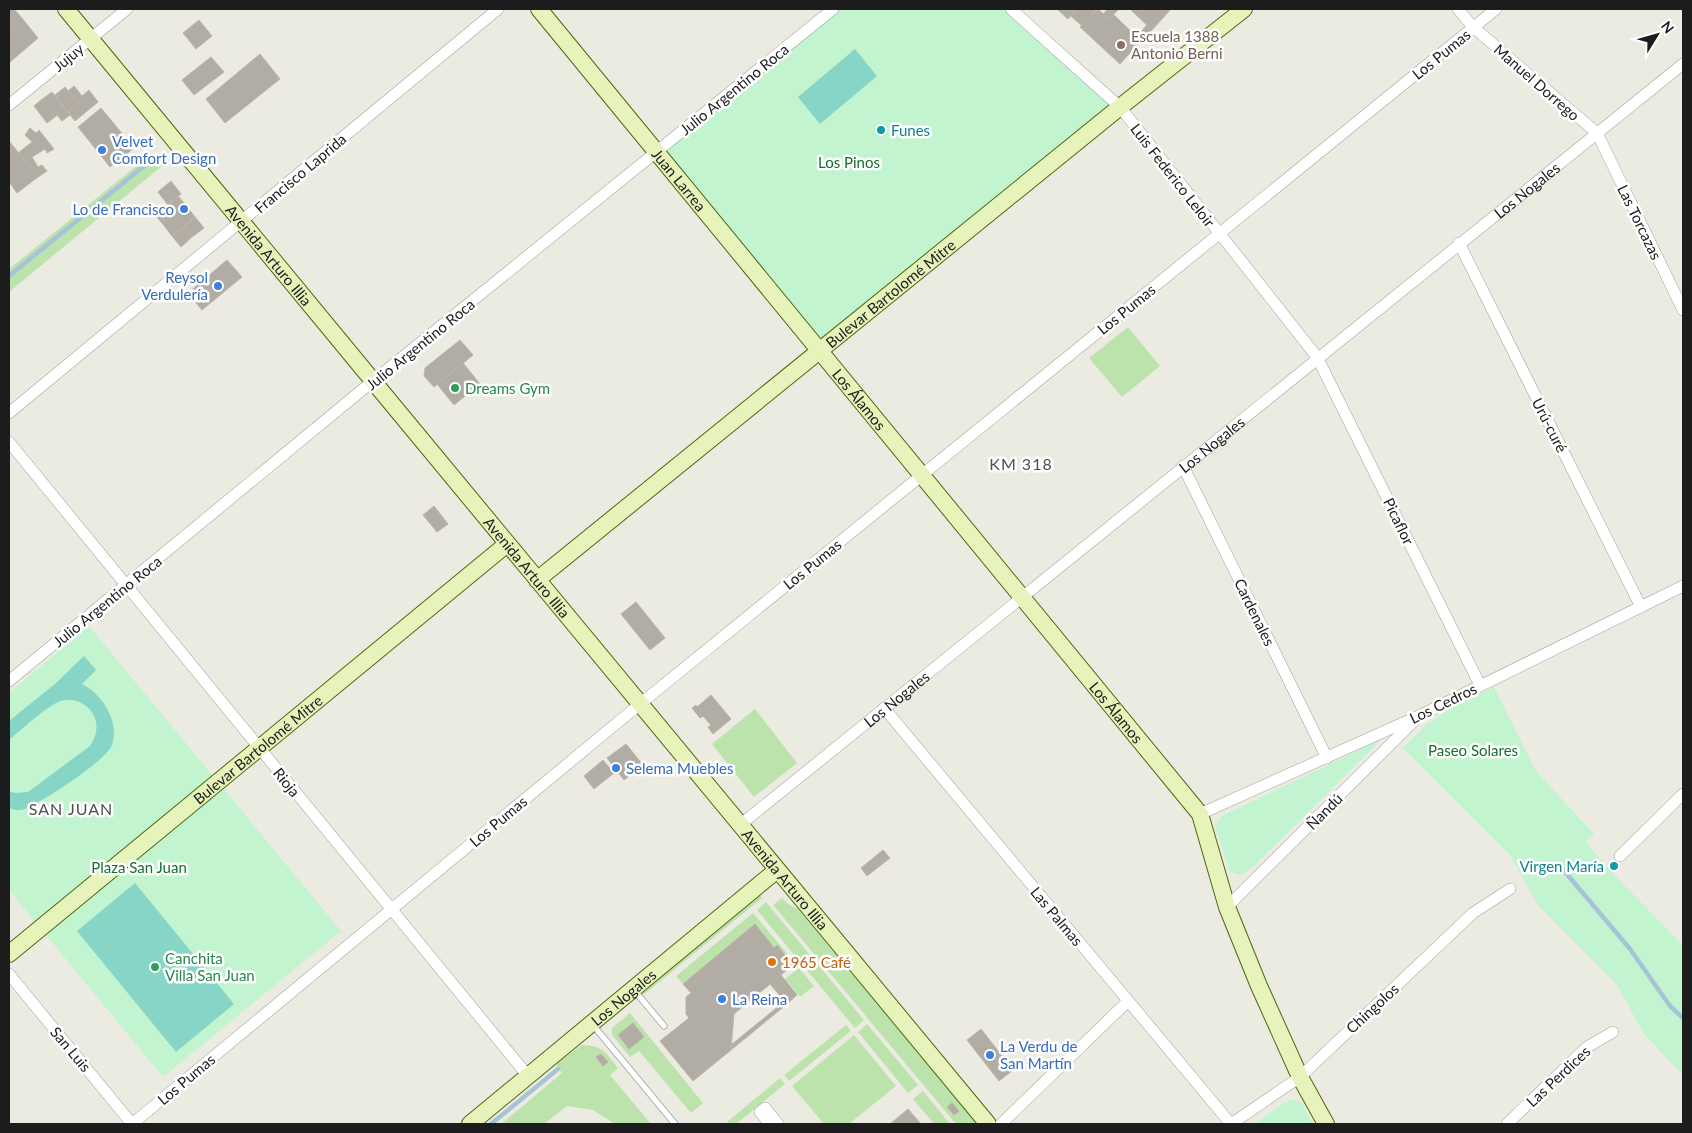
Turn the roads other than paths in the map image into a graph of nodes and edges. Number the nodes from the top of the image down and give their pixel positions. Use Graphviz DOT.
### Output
graph roads {
  1 [pos="66,9"];
  2 [pos="127,9"];
  3 [pos="498,9"];
  4 [pos="539,9"];
  5 [pos="832,9"];
  6 [pos="1011,9"];
  7 [pos="1244,9"];
  8 [pos="1458,9"];
  9 [pos="1496,9"];
  10 [pos="1473,27"];
  11 [pos="91,38"];
  12 [pos="1683,64"];
  13 [pos="9,105"];
  14 [pos="1120,107"];
  15 [pos="1596,133"];
  16 [pos="657,151"];
  17 [pos="242,222"];
  18 [pos="1219,234"];
  19 [pos="1459,243"];
  20 [pos="1679,290"];
  21 [pos="1683,310"];
  22 [pos="821,351"];
  23 [pos="1317,357"];
  24 [pos="373,381"];
  25 [pos="9,413"];
  26 [pos="9,442"];
  27 [pos="1183,466"];
  28 [pos="922,475"];
  29 [pos="507,544"];
  30 [pos="537,580"];
  31 [pos="126,585"];
  32 [pos="1683,586"];
  33 [pos="1022,596"];
  34 [pos="1641,607"];
  35 [pos="9,681"];
  36 [pos="1480,685"];
  37 [pos="640,704"];
  38 [pos="884,708"];
  39 [pos="1421,715"];
  40 [pos="259,748"];
  41 [pos="1327,758"];
  42 [pos="1683,794"];
  43 [pos="1200,814"];
  44 [pos="740,824"];
  45 [pos="1620,856"];
  46 [pos="777,870"];
  47 [pos="1510,889"];
  48 [pos="1227,907"];
  49 [pos="391,910"];
  50 [pos="9,954"];
  51 [pos="9,974"];
  52 [pos="633,989"];
  53 [pos="1128,1001"];
  54 [pos="592,1024"];
  55 [pos="664,1026"];
  56 [pos="1614,1032"];
  57 [pos="528,1076"];
  58 [pos="1300,1077"];
  59 [pos="762,1109"];
  60 [pos="132,1124"];
  61 [pos="470,1124"];
  62 [pos="675,1124"];
  63 [pos="774,1124"];
  64 [pos="988,1124"];
  65 [pos="1000,1124"];
  66 [pos="1231,1124"];
  67 [pos="1326,1124"];
  68 [pos="1507,1124"];
  1 -- 11 [label="street, Avenida Arturo Illia"];
  2 -- 11 [label="street, Jujuy"];
  3 -- 17 [label="street, Francisco Laprida"];
  4 -- 16 [label="street, Juan Larrea"];
  5 -- 16 [label="street, Julio Argentino Roca"];
  6 -- 14 [label="street, Luis Federico Leloir"];
  7 -- 14 [label="street, Bulevar Bartolomé Mitre"];
  8 -- 10 [label="street, Manuel Dorrego"];
  9 -- 10 [label="street, Los Pumas"];
  10 -- 15 [label="street, Manuel Dorrego"];
  10 -- 18 [label="street, Los Pumas"];
  11 -- 13 [label="street, Jujuy"];
  11 -- 17 [label="street, Avenida Arturo Illia"];
  12 -- 15 [label="street, Los Nogales"];
  14 -- 18 [label="street, Luis Federico Leloir"];
  14 -- 22 [label="street, Bulevar Bartolomé Mitre"];
  15 -- 19 [label="street, Los Nogales"];
  15 -- 20 [label="street, Las Torcazas"];
  16 -- 22 [label="street, Juan Larrea"];
  16 -- 24 [label="street, Julio Argentino Roca"];
  17 -- 24 [label="street, Avenida Arturo Illia"];
  17 -- 25 [label="street, Francisco Laprida"];
  18 -- 23 [label="street, Luis Federico Leloir"];
  18 -- 28 [label="street, Los Pumas"];
  19 -- 23 [label="street, Los Nogales"];
  19 -- 34 [label="street, Urú-curé"];
  20 -- 21 [label="street, Las Torcazas"];
  22 -- 28 [label="street, Los Álamos"];
  22 -- 30 [label="street, Bulevar Bartolomé Mitre"];
  23 -- 27 [label="street, Los Nogales"];
  23 -- 36 [label="street, Picaflor"];
  24 -- 29 [label="street, Avenida Arturo Illia"];
  24 -- 31 [label="street, Julio Argentino Roca"];
  26 -- 31 [label="street, Rioja"];
  27 -- 33 [label="street, Los Nogales"];
  27 -- 41 [label="street, Cardenales"];
  28 -- 33 [label="street, Los Álamos"];
  28 -- 37 [label="street, Los Pumas"];
  29 -- 30 [label="street, Avenida Arturo Illia"];
  29 -- 40 [label="street, Bulevar Bartolomé Mitre"];
  30 -- 37 [label="street, Avenida Arturo Illia"];
  31 -- 35 [label="street, Julio Argentino Roca"];
  31 -- 40 [label="street, Rioja"];
  32 -- 34 [label="street, Los Cedros"];
  33 -- 38 [label="street, Los Nogales"];
  33 -- 43 [label="street, Los Álamos"];
  34 -- 36 [label="street, Los Cedros"];
  36 -- 39 [label="street, Los Cedros"];
  37 -- 44 [label="street, Avenida Arturo Illia"];
  37 -- 49 [label="street, Los Pumas"];
  38 -- 44 [label="street, Los Nogales"];
  38 -- 53 [label="street, Las Palmas"];
  39 -- 41 [label="street, Los Cedros"];
  39 -- 48 [label="street, Ñandú"];
  40 -- 49 [label="street, Rioja"];
  40 -- 50 [label="street, Bulevar Bartolomé Mitre"];
  41 -- 43 [label="street, Los Cedros"];
  42 -- 45 [label="street"];
  43 -- 48 [label="street, Los Álamos"];
  44 -- 46 [label="street, Avenida Arturo Illia"];
  46 -- 52 [label="street, Los Nogales"];
  46 -- 64 [label="street, Avenida Arturo Illia"];
  47 -- 58 [label="street, Chingolos"];
  48 -- 58 [label="street, Los Álamos"];
  49 -- 57 [label="street, Rioja"];
  49 -- 60 [label="street, Los Pumas"];
  51 -- 60 [label="street, San Luis"];
  52 -- 54 [label="street, Los Nogales"];
  52 -- 55 [label="lane"];
  53 -- 65 [label="street"];
  53 -- 66 [label="street, Las Palmas"];
  54 -- 57 [label="street, Los Nogales"];
  54 -- 62 [label="lane"];
  56 -- 68 [label="street, Las Perdices"];
  57 -- 61 [label="street, Los Nogales"];
  58 -- 66 [label="street, Chingolos"];
  58 -- 67 [label="street, Los Álamos"];
  59 -- 63 [label="street"];
}
